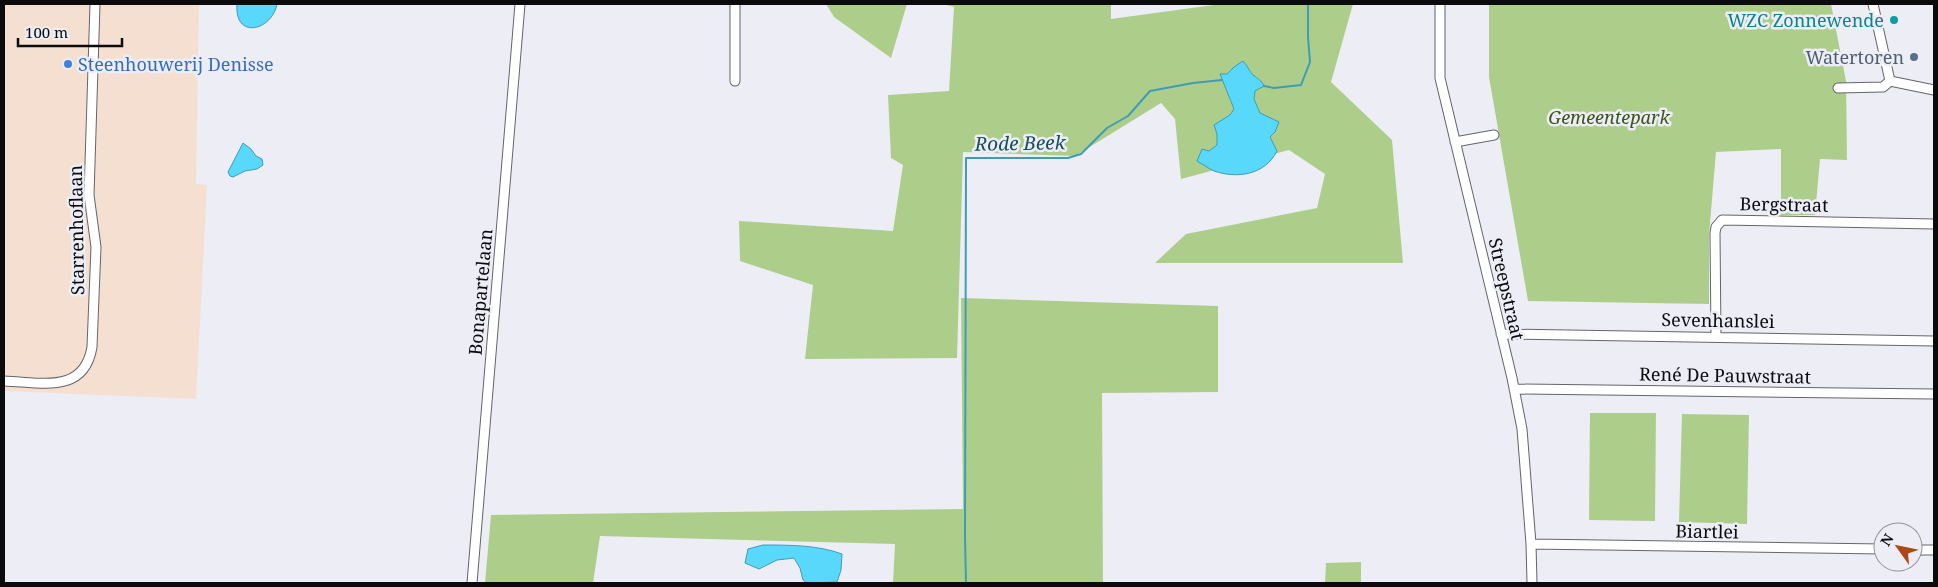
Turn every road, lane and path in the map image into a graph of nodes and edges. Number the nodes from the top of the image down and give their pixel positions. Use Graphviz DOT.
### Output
graph roads {
  1 [pos="95,4"];
  2 [pos="520,4"];
  3 [pos="735,4"];
  4 [pos="1440,4"];
  5 [pos="1873,4"];
  6 [pos="735,80"];
  7 [pos="1890,81"];
  8 [pos="1838,88"];
  9 [pos="1934,90"];
  10 [pos="1494,135"];
  11 [pos="1455,142"];
  12 [pos="1934,224"];
  13 [pos="1501,334"];
  14 [pos="1716,336"];
  15 [pos="1934,341"];
  16 [pos="4,381"];
  17 [pos="1514,389"];
  18 [pos="1934,394"];
  19 [pos="1531,544"];
  20 [pos="1873,549"];
  21 [pos="472,583"];
  22 [pos="1532,583"];
  1 -- 16 [label="street, Starrenhoflaan"];
  2 -- 21 [label="street, Bonapartelaan"];
  3 -- 6 [label="street"];
  4 -- 11 [label="street, Streepstraat"];
  5 -- 7 [label="street"];
  7 -- 8 [label="street"];
  7 -- 9 [label="street"];
  10 -- 11 [label="street"];
  11 -- 13 [label="street, Streepstraat"];
  12 -- 14 [label="street, Bergstraat"];
  13 -- 14 [label="street, Sevenhanslei"];
  13 -- 17 [label="street, Streepstraat"];
  14 -- 15 [label="street, Sevenhanslei"];
  17 -- 18 [label="street, René De Pauwstraat"];
  17 -- 19 [label="street, Streepstraat"];
  19 -- 20 [label="street, Biartlei"];
  19 -- 22 [label="street, Streepstraat"];
}
